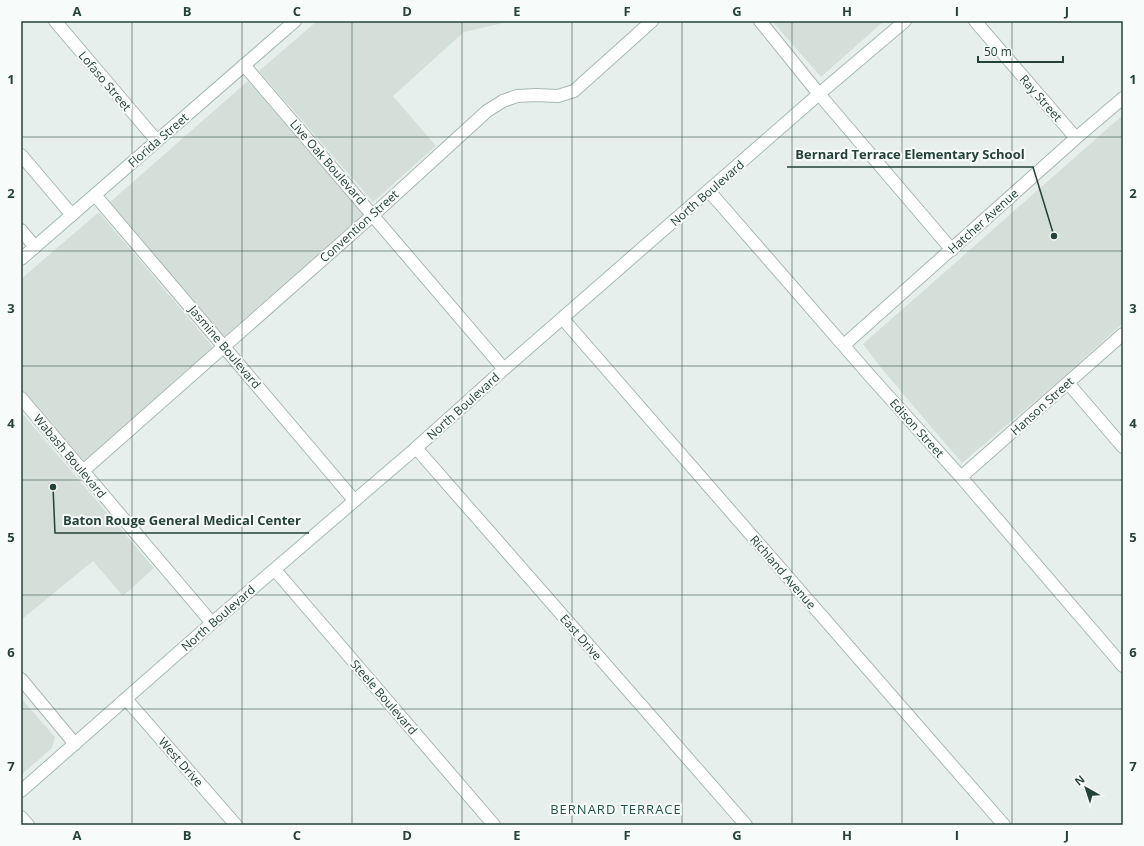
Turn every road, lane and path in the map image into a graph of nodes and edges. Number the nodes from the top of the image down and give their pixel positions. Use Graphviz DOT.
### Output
graph roads {
  1 [pos="54,21"];
  2 [pos="295,21"];
  3 [pos="652,21"];
  4 [pos="760,21"];
  5 [pos="905,21"];
  6 [pos="975,21"];
  7 [pos="244,64"];
  8 [pos="819,94"];
  9 [pos="1123,98"];
  10 [pos="1076,138"];
  11 [pos="157,141"];
  12 [pos="21,155"];
  13 [pos="709,191"];
  14 [pos="95,195"];
  15 [pos="72,215"];
  16 [pos="373,215"];
  17 [pos="21,230"];
  18 [pos="35,247"];
  19 [pos="952,250"];
  20 [pos="21,259"];
  21 [pos="563,319"];
  22 [pos="1123,334"];
  23 [pos="224,346"];
  24 [pos="844,346"];
  25 [pos="504,369"];
  26 [pos="1068,383"];
  27 [pos="21,398"];
  28 [pos="1123,447"];
  29 [pos="416,448"];
  30 [pos="83,471"];
  31 [pos="961,478"];
  32 [pos="354,500"];
  33 [pos="275,570"];
  34 [pos="212,623"];
  35 [pos="1123,666"];
  36 [pos="21,680"];
  37 [pos="126,699"];
  38 [pos="75,744"];
  39 [pos="21,791"];
  40 [pos="21,817"];
  41 [pos="28,825"];
  42 [pos="236,825"];
  43 [pos="494,825"];
  44 [pos="746,825"];
  45 [pos="1004,825"];
  1 -- 11 [label="street, Lofaso Street"];
  2 -- 7 [label="street, Florida Street"];
  3 -- 16 [label="street, Convention Street"];
  4 -- 8 [label="street"];
  5 -- 8 [label="street, North Boulevard"];
  6 -- 10 [label="street, Ray Street"];
  7 -- 11 [label="street, Florida Street"];
  7 -- 16 [label="street, Live Oak Boulevard"];
  8 -- 13 [label="street, North Boulevard"];
  8 -- 19 [label="street"];
  9 -- 10 [label="street, Hatcher Avenue"];
  10 -- 19 [label="street, Hatcher Avenue"];
  11 -- 14 [label="street, Florida Street"];
  12 -- 15 [label="street"];
  13 -- 21 [label="street, North Boulevard"];
  13 -- 24 [label="street, Edison Street"];
  14 -- 15 [label="street, Florida Street"];
  14 -- 23 [label="street, Jasmine Boulevard"];
  15 -- 18 [label="street, Florida Street"];
  16 -- 23 [label="street, Convention Street"];
  16 -- 25 [label="street, Live Oak Boulevard"];
  17 -- 18 [label="street"];
  18 -- 20 [label="street, Florida Street"];
  19 -- 24 [label="street, Hatcher Avenue"];
  21 -- 25 [label="street, North Boulevard"];
  21 -- 45 [label="street, Richland Avenue"];
  22 -- 26 [label="street, Hanson Street"];
  23 -- 30 [label="street, Convention Street"];
  23 -- 32 [label="street, Jasmine Boulevard"];
  24 -- 31 [label="street, Edison Street"];
  25 -- 29 [label="street, North Boulevard"];
  26 -- 28 [label="street"];
  26 -- 31 [label="street, Hanson Street"];
  27 -- 30 [label="street, Wabash Boulevard"];
  29 -- 32 [label="street, North Boulevard"];
  29 -- 44 [label="street, East Drive"];
  30 -- 34 [label="street, Wabash Boulevard"];
  31 -- 35 [label="street, Edison Street"];
  32 -- 33 [label="street, North Boulevard"];
  33 -- 34 [label="street, North Boulevard"];
  33 -- 43 [label="street, Steele Boulevard"];
  34 -- 37 [label="street, North Boulevard"];
  36 -- 38 [label="street"];
  37 -- 38 [label="street, North Boulevard"];
  37 -- 42 [label="street, West Drive"];
  38 -- 39 [label="street, North Boulevard"];
  40 -- 41 [label="street"];
}
